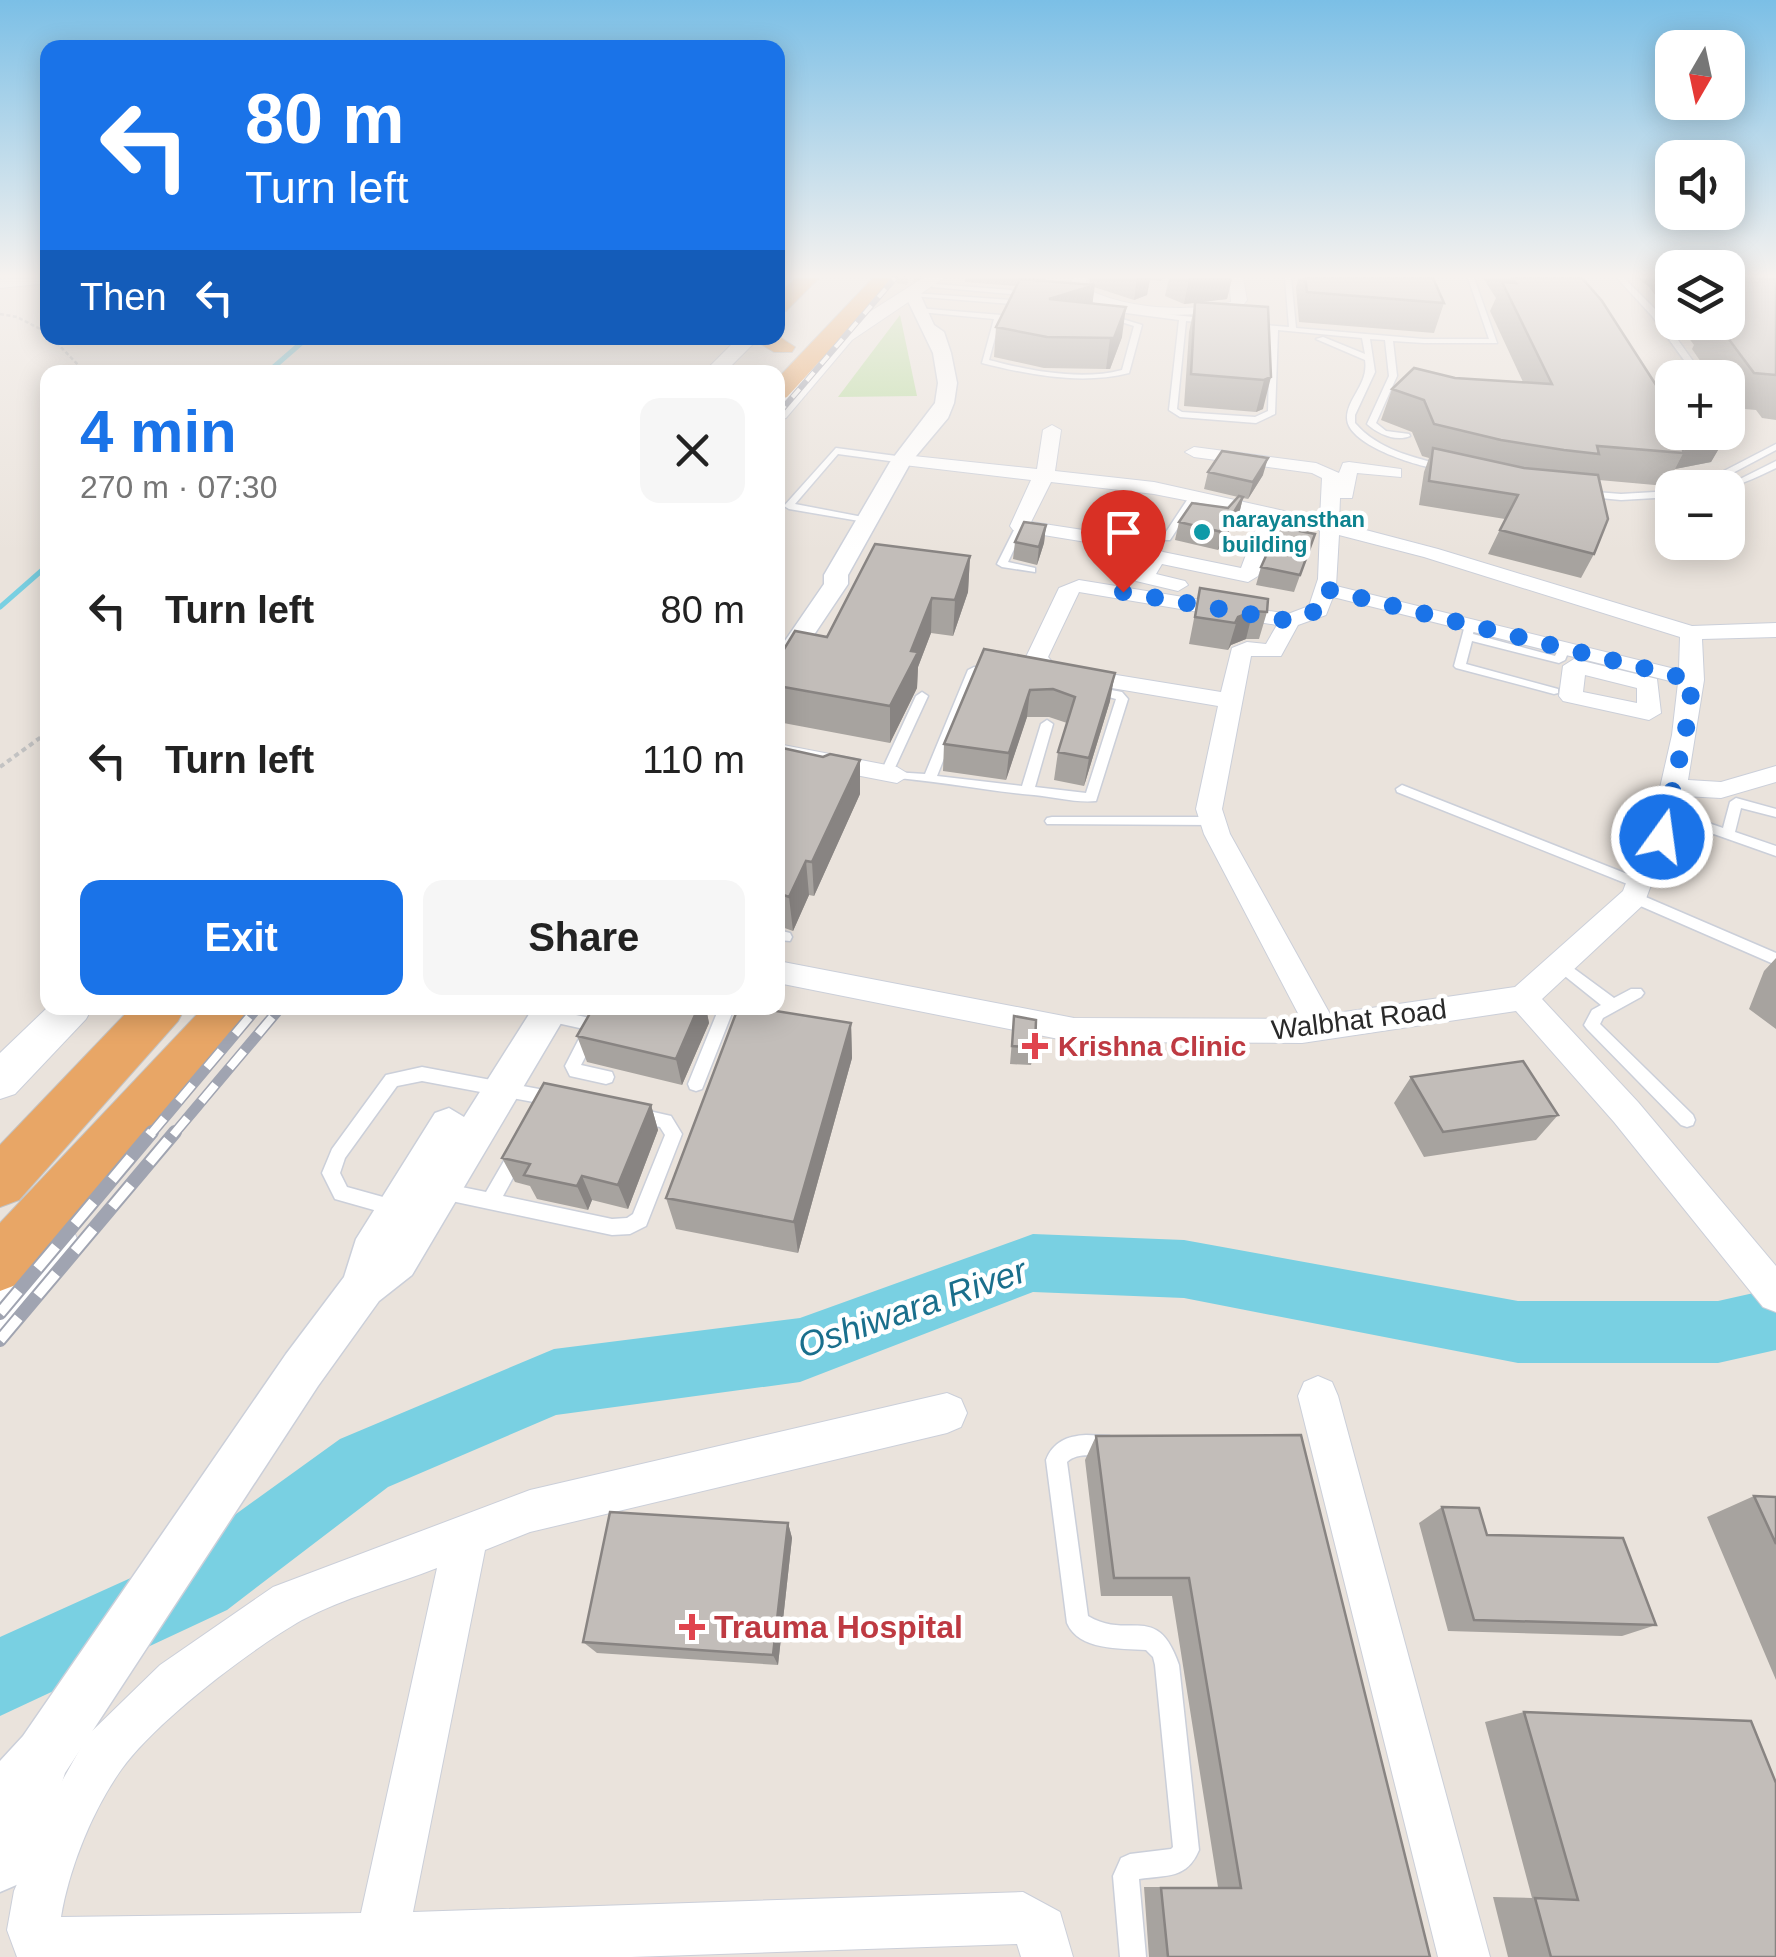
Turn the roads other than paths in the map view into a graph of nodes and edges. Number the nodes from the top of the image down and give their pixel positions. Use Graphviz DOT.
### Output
graph roads {
  1 [pos="817,369"];
  2 [pos="940,369"];
  3 [pos="1037,369"];
  4 [pos="1125,369"];
  5 [pos="1175,369"];
  6 [pos="1273,369"];
  7 [pos="1371,369"];
  8 [pos="1394,369"];
  9 [pos="1363,390"];
  10 [pos="1384,394"];
  11 [pos="785,405"];
  12 [pos="1350,423"];
  13 [pos="1370,424"];
  14 [pos="1052,430"];
  15 [pos="1409,440"];
  16 [pos="1776,446"];
  17 [pos="1194,452"];
  18 [pos="904,460"];
  19 [pos="1776,464"];
  20 [pos="1448,470"];
  21 [pos="1731,470"];
  22 [pos="1395,473"];
  23 [pos="1043,478"];
  24 [pos="1745,480"];
  25 [pos="1341,487"];
  26 [pos="1573,493"];
  27 [pos="1655,495"];
  28 [pos="1193,508"];
  29 [pos="1272,512"];
  30 [pos="868,521"];
  31 [pos="1020,526"];
  32 [pos="1331,527"];
  33 [pos="1162,547"];
  34 [pos="1031,570"];
  35 [pos="844,571"];
  36 [pos="1316,584"];
  37 [pos="1290,621"];
  38 [pos="1458,629"];
  39 [pos="1776,630"];
  40 [pos="1691,634"];
  41 [pos="785,636"];
  42 [pos="785,660"];
  43 [pos="1001,671"];
  44 [pos="1021,675"];
  45 [pos="1692,680"];
  46 [pos="1554,691"];
  47 [pos="922,696"];
  48 [pos="1233,701"];
  49 [pos="1650,705"];
  50 [pos="1689,715"];
  51 [pos="1047,724"];
  52 [pos="785,753"];
  53 [pos="1776,774"];
  54 [pos="891,775"];
  55 [pos="928,779"];
  56 [pos="1402,789"];
  57 [pos="1027,791"];
  58 [pos="1671,800"];
  59 [pos="1776,813"];
  60 [pos="1052,821"];
  61 [pos="1213,822"];
  62 [pos="1728,834"];
  63 [pos="1776,851"];
  64 [pos="1637,890"];
  65 [pos="1776,959"];
  66 [pos="1561,964"];
  67 [pos="785,973"];
  68 [pos="1636,993"];
  69 [pos="1523,998"];
  70 [pos="1613,1006"];
  71 [pos="65,1015"];
  72 [pos="155,1015"];
  73 [pos="226,1015"];
  74 [pos="250,1015"];
  75 [pos="537,1015"];
  76 [pos="558,1015"];
  77 [pos="599,1015"];
  78 [pos="721,1015"];
  79 [pos="593,1025"];
  80 [pos="1322,1028"];
  81 [pos="606,1077"];
  82 [pos="0,1081"];
  83 [pos="696,1084"];
  84 [pos="89,1086"];
  85 [pos="487,1086"];
  86 [pos="548,1098"];
  87 [pos="1664,1098"];
  88 [pos="568,1102"];
  89 [pos="1626,1112"];
  90 [pos="626,1113"];
  91 [pos="538,1115"];
  92 [pos="1687,1120"];
  93 [pos="529,1132"];
  94 [pos="0,1143"];
  95 [pos="0,1183"];
  96 [pos="439,1190"];
  97 [pos="491,1201"];
  98 [pos="399,1209"];
  99 [pos="0,1264"];
  100 [pos="364,1286"];
  101 [pos="1776,1294"];
  102 [pos="0,1306"];
  103 [pos="1318,1396"];
  104 [pos="946,1413"];
  105 [pos="1124,1446"];
  106 [pos="466,1536"];
  107 [pos="42,1756"];
  108 [pos="0,1803"];
  109 [pos="0,1862"];
  110 [pos="379,1948"];
  111 [pos="1047,1957"];
  112 [pos="1133,1957"];
  113 [pos="1464,1957"];
  1 -- 11 [label="main road"];
  2 -- 18 [label="street"];
  3 -- 4 [label="lane"];
  5 -- 6 [label="lane"];
  7 -- 9 [label="lane"];
  8 -- 10 [label="lane"];
  9 -- 10 [label="lane"];
  9 -- 12 [label="lane"];
  10 -- 13 [label="lane"];
  12 -- 13 [label="lane"];
  12 -- 20 [label="lane"];
  13 -- 15 [label="lane"];
  14 -- 23 [label="street"];
  16 -- 21 [label="lane"];
  17 -- 25 [label="street"];
  18 -- 23 [label="street"];
  18 -- 30 [label="street"];
  18 -- 30 [label="lane"];
  19 -- 24 [label="lane"];
  22 -- 25 [label="street"];
  23 -- 28 [label="street"];
  23 -- 31 [label="street"];
  25 -- 32 [label="street"];
  26 -- 27 [label="lane"];
  28 -- 29 [label="street"];
  28 -- 33 [label="lane"];
  29 -- 32 [label="street"];
  29 -- 33 [label="street"];
  30 -- 35 [label="street"];
  31 -- 33 [label="street"];
  31 -- 34 [label="lane"];
  32 -- 36 [label="street"];
  32 -- 40 [label="street"];
  33 -- 36 [label="street"];
  35 -- 41 [label="street"];
  35 -- 42 [label="street"];
  36 -- 37 [label="street"];
  36 -- 38 [label="street"];
  37 -- 48 [label="street"];
  37 -- 48 [label="street"];
  38 -- 45 [label="street"];
  38 -- 46 [label="lane"];
  39 -- 40 [label="street"];
  40 -- 45 [label="street"];
  43 -- 55 [label="lane"];
  44 -- 57 [label="lane"];
  45 -- 50 [label="street"];
  47 -- 54 [label="lane"];
  48 -- 61 [label="street"];
  49 -- 50 [label="street"];
  50 -- 58 [label="street"];
  51 -- 57 [label="lane"];
  52 -- 54 [label="street"];
  53 -- 58 [label="street"];
  54 -- 55 [label="lane"];
  55 -- 57 [label="lane"];
  56 -- 64 [label="lane"];
  58 -- 62 [label="lane"];
  58 -- 64 [label="street"];
  59 -- 62 [label="lane"];
  60 -- 61 [label="lane"];
  61 -- 80 [label="street"];
  62 -- 63 [label="lane"];
  64 -- 65 [label="lane"];
  64 -- 66 [label="street"];
  66 -- 69 [label="street"];
  66 -- 70 [label="lane"];
  67 -- 80 [label="street, Walbhat Road"];
  68 -- 70 [label="lane"];
  69 -- 80 [label="street, Walbhat Road"];
  69 -- 89 [label="street"];
  70 -- 87 [label="lane"];
  71 -- 82 [label="main road"];
  72 -- 84 [label="highway"];
  73 -- 99 [label="highway"];
  74 -- 102 [label="main road"];
  75 -- 85 [label="street"];
  76 -- 79 [label="lane"];
  77 -- 79 [label="lane"];
  78 -- 83 [label="lane"];
  79 -- 81 [label="lane"];
  84 -- 94 [label="highway"];
  84 -- 95 [label="highway"];
  85 -- 86 [label="lane"];
  85 -- 96 [label="street"];
  85 -- 98 [label="street"];
  85 -- 98 [label="lane"];
  86 -- 88 [label="lane"];
  86 -- 91 [label="lane"];
  87 -- 89 [label="lane"];
  87 -- 92 [label="lane"];
  89 -- 101 [label="street"];
  90 -- 97 [label="lane"];
  93 -- 97 [label="lane"];
  96 -- 97 [label="lane"];
  96 -- 100 [label="street"];
  98 -- 100 [label="street"];
  100 -- 107 [label="street"];
  103 -- 113 [label="street"];
  104 -- 106 [label="street"];
  105 -- 112 [label="lane"];
  106 -- 110 [label="street"];
  106 -- 110 [label="street"];
  107 -- 108 [label="street"];
  107 -- 109 [label="street"];
  110 -- 111 [label="street"];
}
